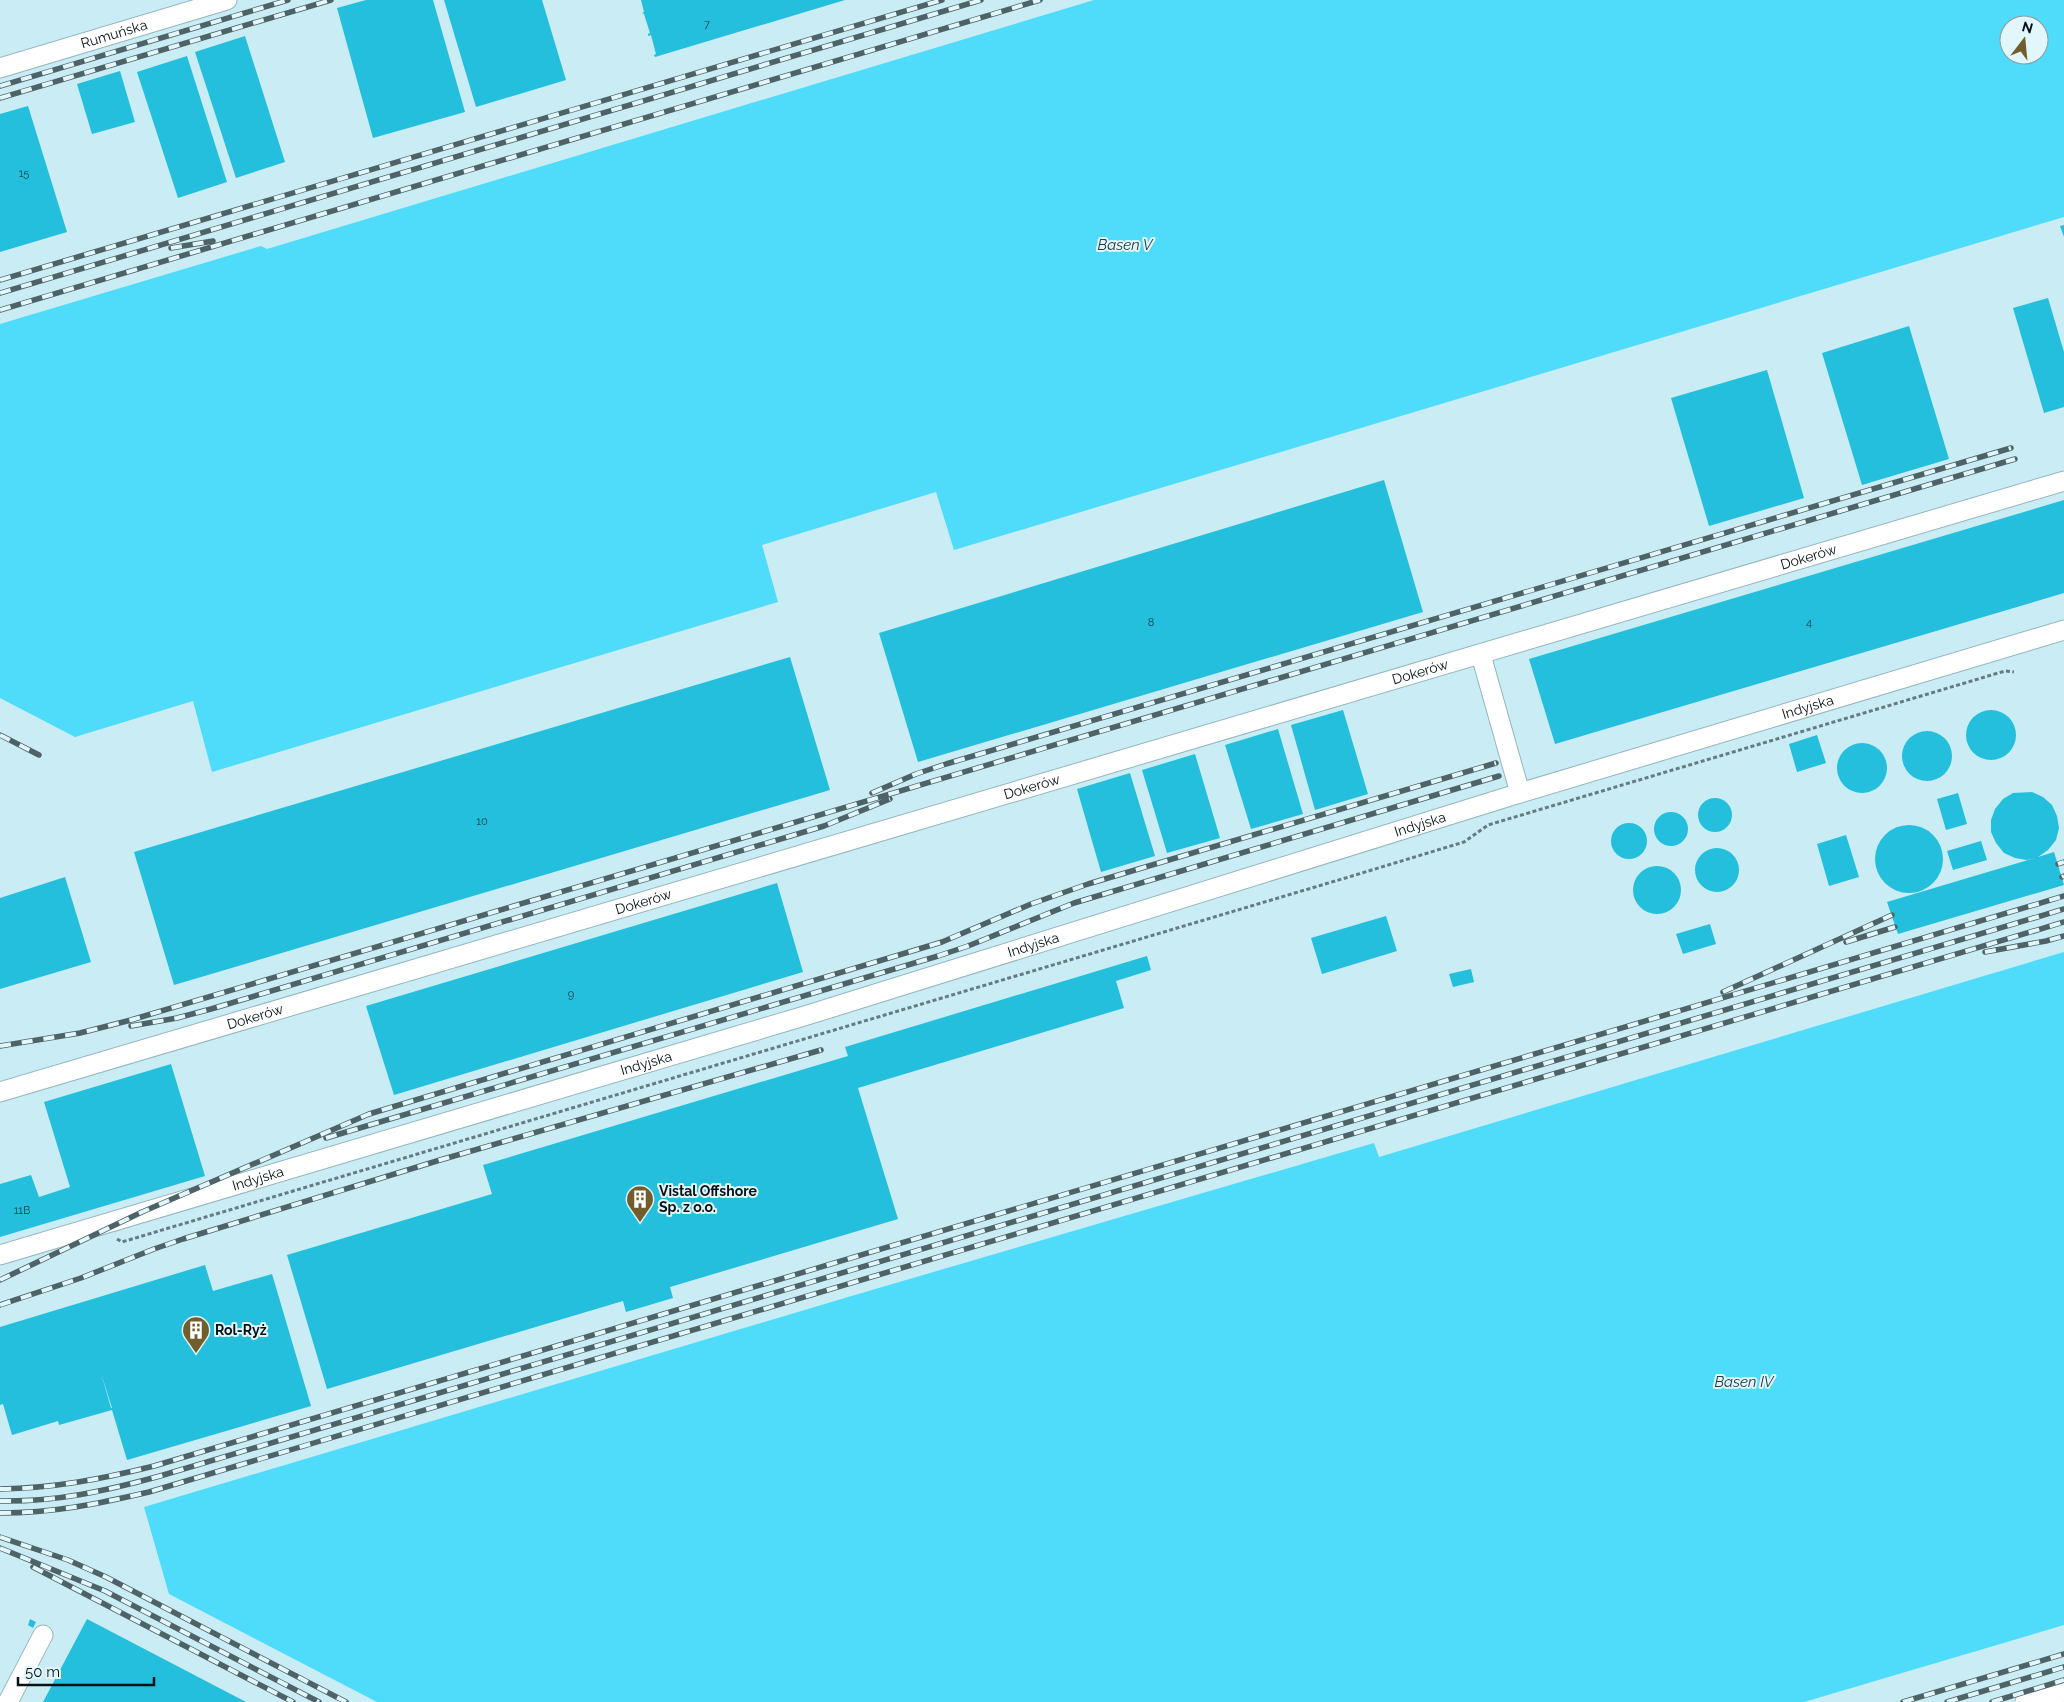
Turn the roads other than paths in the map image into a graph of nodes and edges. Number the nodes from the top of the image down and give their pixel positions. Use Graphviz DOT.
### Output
graph roads {
  1 [pos="227,0"];
  2 [pos="0,68"];
  3 [pos="2064,481"];
  4 [pos="2064,630"];
  5 [pos="1481,655"];
  6 [pos="1520,794"];
  7 [pos="0,1092"];
  8 [pos="0,1255"];
  9 [pos="43,1636"];
  10 [pos="2064,1692"];
  11 [pos="8,1702"];
  12 [pos="2025,1702"];
  1 -- 2 [label="street, Rumuńska"];
  3 -- 5 [label="street, Dokerów"];
  4 -- 6 [label="street, Indyjska"];
  5 -- 6 [label="street"];
  5 -- 7 [label="street, Dokerów"];
  6 -- 8 [label="street, Indyjska"];
  9 -- 11 [label="street"];
  10 -- 12 [label="street"];
}
